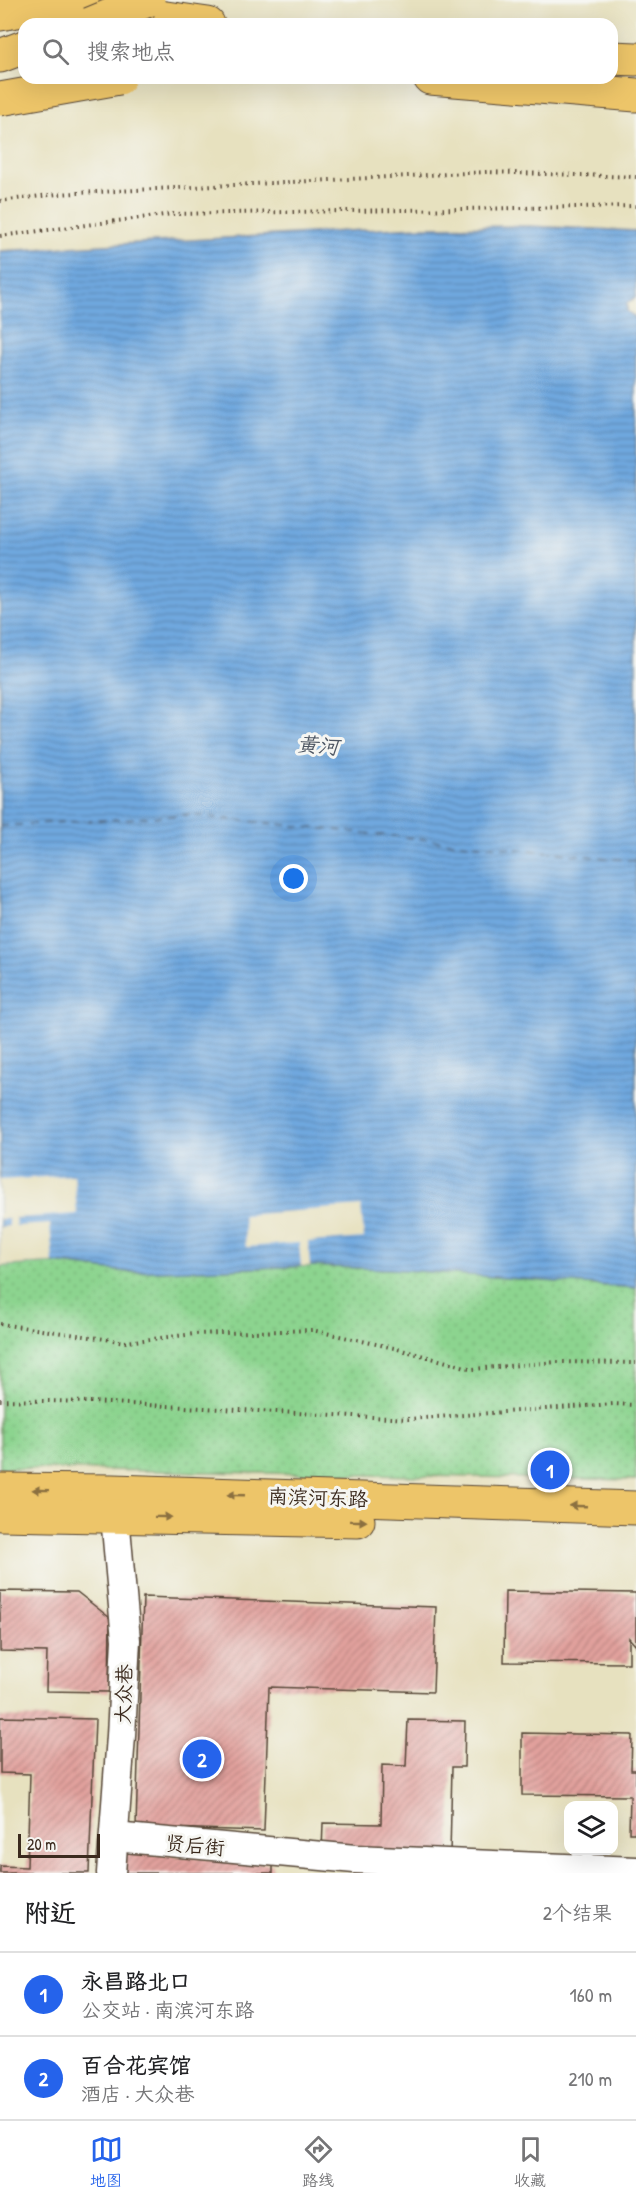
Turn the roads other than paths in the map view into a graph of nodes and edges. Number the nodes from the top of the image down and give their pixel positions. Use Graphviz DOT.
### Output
graph roads {
  1 [pos="145,7"];
  2 [pos="59,9"];
  3 [pos="0,14"];
  4 [pos="109,18"];
  5 [pos="186,18"];
  6 [pos="18,50"];
  7 [pos="0,56"];
  8 [pos="618,58"];
  9 [pos="636,59"];
  10 [pos="618,79"];
  11 [pos="636,80"];
  12 [pos="45,84"];
  13 [pos="65,84"];
  14 [pos="503,84"];
  15 [pos="11,90"];
  16 [pos="636,95"];
  17 [pos="0,1490"];
  18 [pos="636,1508"];
  19 [pos="0,1514"];
  20 [pos="115,1516"];
  21 [pos="636,1529"];
  22 [pos="114,1837"];
  23 [pos="355,1866"];
  24 [pos="483,1869"];
  25 [pos="636,1871"];
  26 [pos="111,1873"];
  1 -- 2 [label="main road"];
  1 -- 4 [label="main road, bridge"];
  1 -- 5 [label="main road"];
  2 -- 3 [label="main road"];
  6 -- 7 [label="main road"];
  8 -- 9 [label="main road"];
  10 -- 11 [label="main road"];
  12 -- 15 [label="main road"];
  13 -- 15 [label="main road, bridge"];
  14 -- 16 [label="main road"];
  18 -- 17 [label="main road, 南滨河东路, one-way"];
  19 -- 20 [label="main road, 南滨河东路"];
  20 -- 21 [label="main road, 南滨河东路, one-way"];
  20 -- 22 [label="street, 大众巷"];
  22 -- 23 [label="street, 贤后街"];
  22 -- 26 [label="street, 大众巷"];
  23 -- 24 [label="street, 贤后街"];
  24 -- 25 [label="street, 贤后街"];
}
